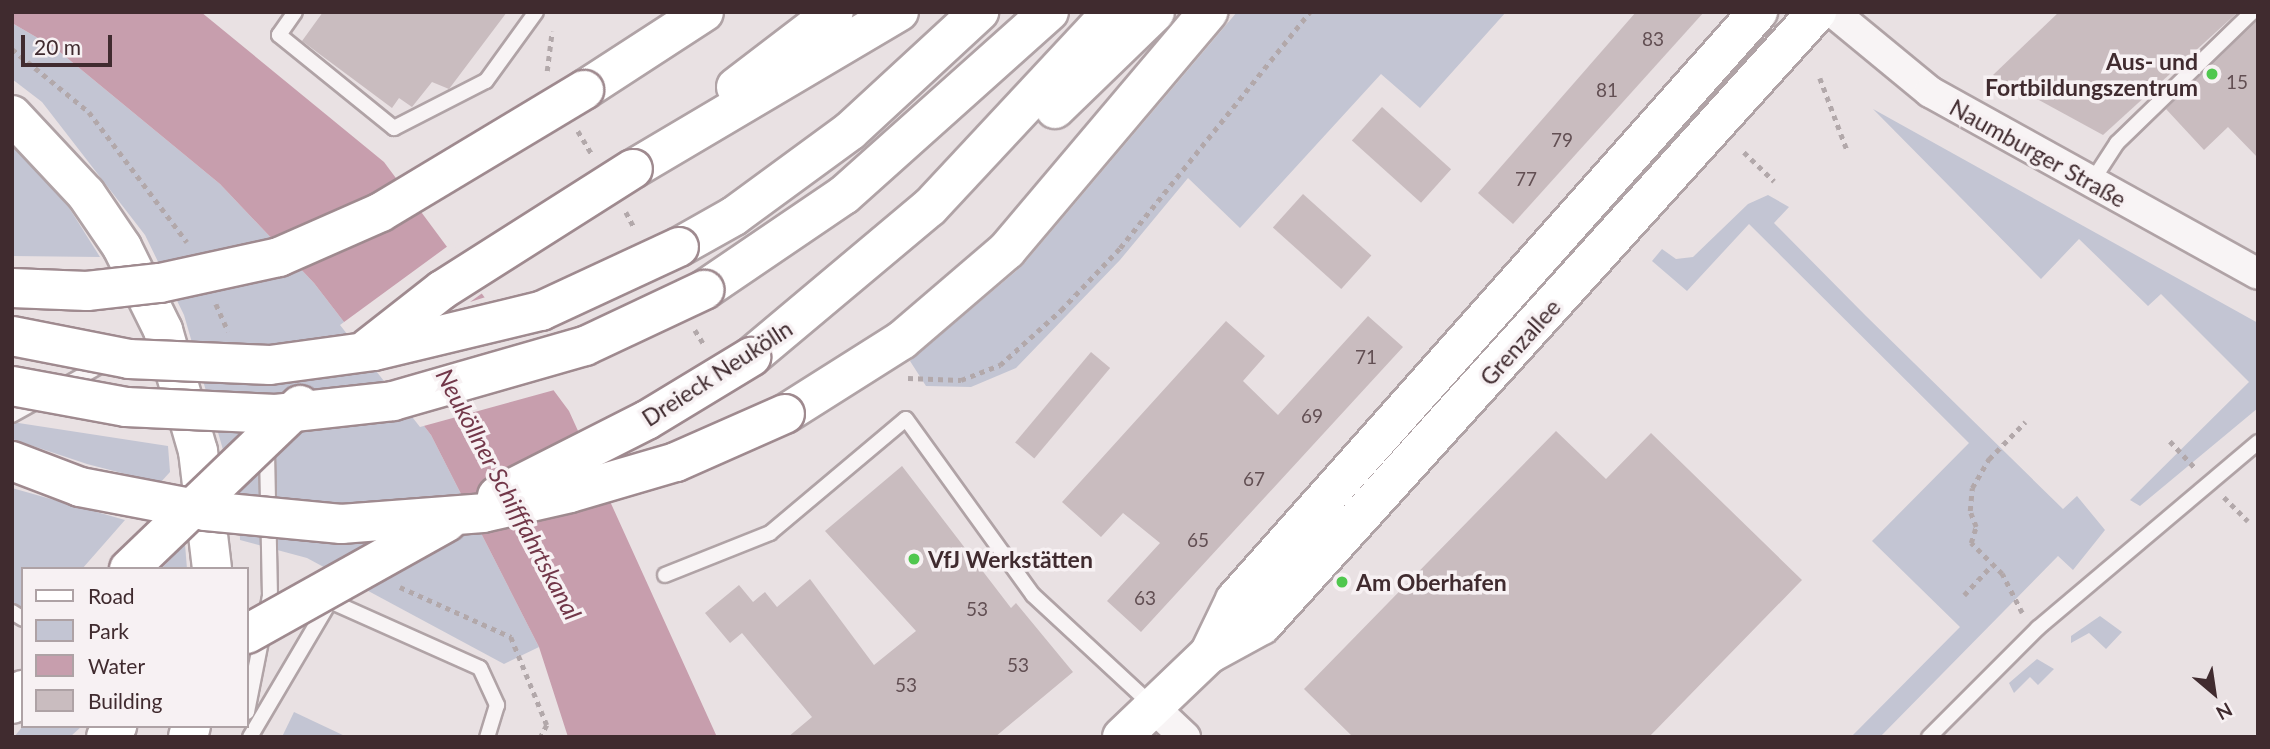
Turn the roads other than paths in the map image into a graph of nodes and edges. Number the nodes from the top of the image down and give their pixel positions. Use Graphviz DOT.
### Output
graph roads {
  1 [pos="295,12"];
  2 [pos="536,12"];
  3 [pos="704,12"];
  4 [pos="834,12"];
  5 [pos="899,12"];
  6 [pos="979,12"];
  7 [pos="1049,12"];
  8 [pos="1112,12"];
  9 [pos="1155,12"];
  10 [pos="1208,12"];
  11 [pos="1758,12"];
  12 [pos="1817,12"];
  13 [pos="1833,12"];
  14 [pos="2252,12"];
  15 [pos="12,115"];
  16 [pos="633,169"];
  17 [pos="964,172"];
  18 [pos="2091,183"];
  19 [pos="2258,274"];
  20 [pos="12,288"];
  21 [pos="12,336"];
  22 [pos="152,337"];
  23 [pos="12,386"];
  24 [pos="12,415"];
  25 [pos="2258,442"];
  26 [pos="267,451"];
  27 [pos="12,461"];
  28 [pos="131,567"];
  29 [pos="212,567"];
  30 [pos="665,575"];
  31 [pos="248,633"];
  32 [pos="1209,654"];
  33 [pos="248,707"];
  34 [pos="1153,707"];
  35 [pos="250,737"];
  36 [pos="487,737"];
  37 [pos="1122,737"];
  38 [pos="1185,737"];
  39 [pos="1929,737"];
  1 -- 2 [label="lane"];
  3 -- 20 [label="main road, bridge"];
  4 -- 16 [label="main road"];
  5 -- 16 [label="main road"];
  6 -- 21 [label="main road, bridge"];
  7 -- 23 [label="main road, bridge"];
  8 -- 17 [label="main road, Dreieck Neukölln"];
  9 -- 17 [label="main road"];
  10 -- 27 [label="main road, bridge"];
  11 -- 32 [label="main road, Grenzallee"];
  12 -- 32 [label="main road, Grenzallee"];
  13 -- 18 [label="street, Naumburger Straße"];
  14 -- 18 [label="lane"];
  15 -- 22 [label="main road"];
  16 -- 28 [label="main road, bridge"];
  17 -- 31 [label="main road, Dreieck Neukölln, bridge"];
  18 -- 19 [label="street, Naumburger Straße"];
  22 -- 24 [label="lane"];
  22 -- 29 [label="main road"];
  25 -- 39 [label="lane"];
  26 -- 33 [label="lane"];
  30 -- 34 [label="lane"];
  32 -- 34 [label="main road, Grenzallee"];
  34 -- 37 [label="main road, Grenzallee"];
  34 -- 38 [label="street"];
  35 -- 36 [label="lane"];
}
